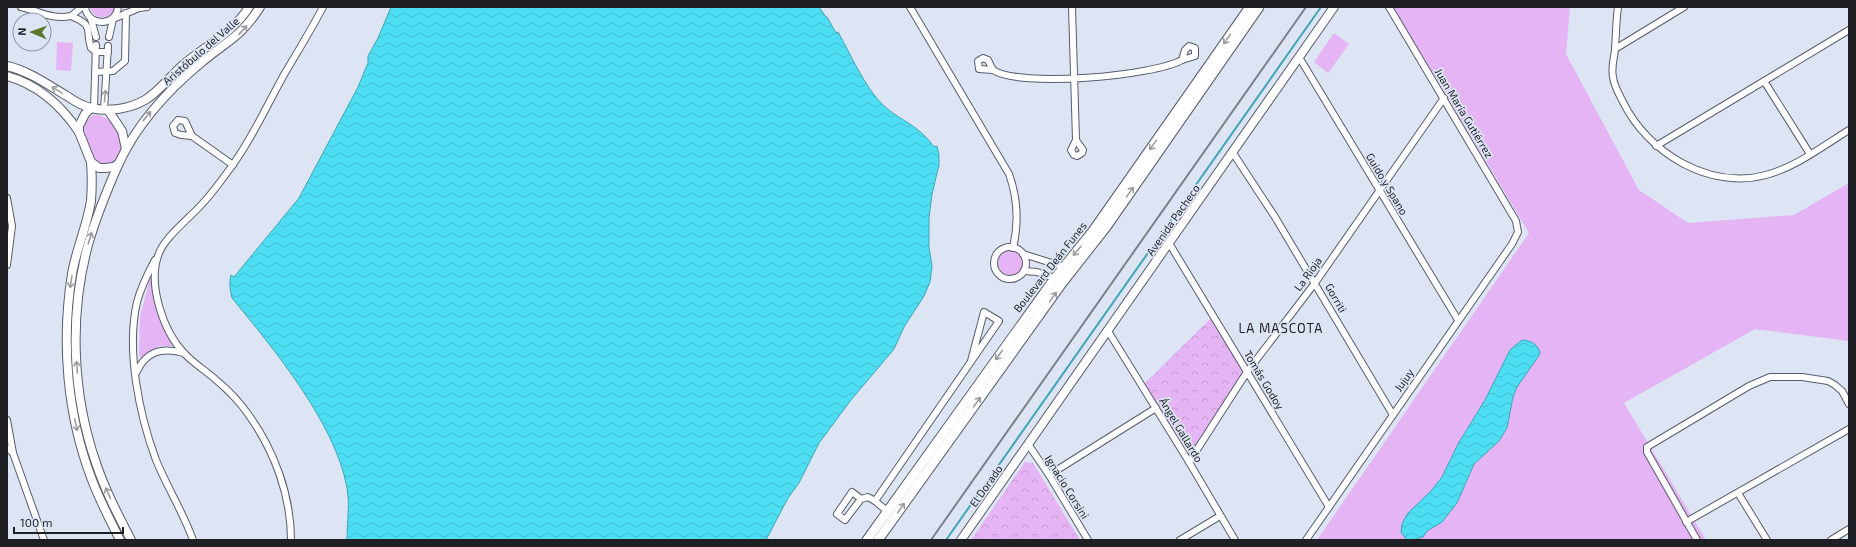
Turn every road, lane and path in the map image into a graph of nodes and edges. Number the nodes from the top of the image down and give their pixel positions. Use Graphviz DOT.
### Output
graph roads {
  1 [pos="21,7"];
  2 [pos="84,7"];
  3 [pos="118,7"];
  4 [pos="147,7"];
  5 [pos="249,7"];
  6 [pos="260,7"];
  7 [pos="323,7"];
  8 [pos="910,7"];
  9 [pos="1072,7"];
  10 [pos="1250,7"];
  11 [pos="1259,7"];
  12 [pos="1334,7"];
  13 [pos="1389,7"];
  14 [pos="1618,7"];
  15 [pos="1684,7"];
  16 [pos="136,8"];
  17 [pos="126,13"];
  18 [pos="71,16"];
  19 [pos="91,18"];
  20 [pos="113,19"];
  21 [pos="85,23"];
  22 [pos="1849,30"];
  23 [pos="96,37"];
  24 [pos="109,37"];
  25 [pos="1615,48"];
  26 [pos="96,49"];
  27 [pos="1299,57"];
  28 [pos="1182,60"];
  29 [pos="7,66"];
  30 [pos="993,70"];
  31 [pos="96,72"];
  32 [pos="107,72"];
  33 [pos="7,76"];
  34 [pos="1075,78"];
  35 [pos="1764,81"];
  36 [pos="1444,98"];
  37 [pos="93,108"];
  38 [pos="106,110"];
  39 [pos="1849,130"];
  40 [pos="79,132"];
  41 [pos="192,136"];
  42 [pos="1076,140"];
  43 [pos="1656,146"];
  44 [pos="126,149"];
  45 [pos="1233,153"];
  46 [pos="1810,154"];
  47 [pos="91,162"];
  48 [pos="119,163"];
  49 [pos="233,165"];
  50 [pos="1380,190"];
  51 [pos="7,198"];
  52 [pos="1518,232"];
  53 [pos="1169,244"];
  54 [pos="1013,248"];
  55 [pos="1023,254"];
  56 [pos="158,255"];
  57 [pos="7,265"];
  58 [pos="1067,270"];
  59 [pos="1024,271"];
  60 [pos="1055,278"];
  61 [pos="1062,283"];
  62 [pos="1315,283"];
  63 [pos="1458,320"];
  64 [pos="1108,331"];
  65 [pos="184,353"];
  66 [pos="971,361"];
  67 [pos="1247,372"];
  68 [pos="135,373"];
  69 [pos="1849,404"];
  70 [pos="1156,408"];
  71 [pos="1393,415"];
  72 [pos="7,420"];
  73 [pos="1849,429"];
  74 [pos="1028,444"];
  75 [pos="7,448"];
  76 [pos="13,453"];
  77 [pos="1189,462"];
  78 [pos="1049,474"];
  79 [pos="1738,493"];
  80 [pos="861,499"];
  81 [pos="875,500"];
  82 [pos="1329,507"];
  83 [pos="887,511"];
  84 [pos="1220,516"];
  85 [pos="1686,522"];
  86 [pos="1849,529"];
  87 [pos="44,540"];
  88 [pos="120,540"];
  89 [pos="131,540"];
  90 [pos="193,540"];
  91 [pos="291,540"];
  92 [pos="867,540"];
  93 [pos="878,540"];
  94 [pos="961,540"];
  95 [pos="1088,540"];
  96 [pos="1180,540"];
  97 [pos="1235,540"];
  98 [pos="1306,540"];
  99 [pos="1697,540"];
  100 [pos="1767,540"];
  101 [pos="1831,540"];
  1 -- 18 [label="street"];
  2 -- 18 [label="street"];
  2 -- 19 [label="street"];
  3 -- 20 [label="street"];
  4 -- 16 [label="street"];
  5 -- 38 [label="street, Aristóbulo del Valle"];
  44 -- 6 [label="street, Aristóbulo del Valle, one-way"];
  7 -- 49 [label="street"];
  8 -- 54 [label="street"];
  9 -- 34 [label="street"];
  10 -- 58 [label="main road, Boulevard Deán Funes, one-way"];
  58 -- 11 [label="main road, Boulevard Deán Funes, one-way"];
  12 -- 27 [label="street, Avenida Pacheco"];
  13 -- 36 [label="street, Juan María Gutiérrez"];
  14 -- 25 [label="street"];
  15 -- 25 [label="street"];
  16 -- 17 [label="street"];
  17 -- 20 [label="street"];
  17 -- 32 [label="street"];
  18 -- 21 [label="street"];
  19 -- 20 [label="street"];
  19 -- 21 [label="street"];
  19 -- 23 [label="street"];
  20 -- 24 [label="street"];
  21 -- 26 [label="street"];
  22 -- 35 [label="street"];
  25 -- 43 [label="street"];
  26 -- 31 [label="street"];
  26 -- 32 [label="street"];
  27 -- 45 [label="street, Avenida Pacheco"];
  27 -- 50 [label="street, Guido y Spano"];
  28 -- 34 [label="street"];
  37 -- 29 [label="street, one-way"];
  30 -- 34 [label="street"];
  31 -- 32 [label="street"];
  31 -- 37 [label="street"];
  38 -- 32 [label="street, one-way"];
  33 -- 40 [label="street"];
  34 -- 42 [label="street"];
  35 -- 43 [label="street"];
  35 -- 46 [label="street"];
  36 -- 50 [label="street, La Rioja"];
  36 -- 52 [label="street, Juan María Gutiérrez"];
  37 -- 38 [label="street"];
  37 -- 40 [label="street"];
  38 -- 44 [label="street"];
  39 -- 46 [label="street"];
  40 -- 47 [label="street"];
  41 -- 49 [label="street"];
  43 -- 46 [label="street"];
  44 -- 48 [label="street"];
  45 -- 53 [label="street, Avenida Pacheco"];
  45 -- 62 [label="street, Gorriti"];
  47 -- 48 [label="street"];
  47 -- 88 [label="street, one-way"];
  89 -- 48 [label="street, one-way"];
  49 -- 56 [label="street"];
  50 -- 62 [label="street, La Rioja"];
  50 -- 63 [label="street, Guido y Spano"];
  51 -- 57 [label="street"];
  52 -- 63 [label="street, Jujuy"];
  53 -- 64 [label="street, Avenida Pacheco"];
  53 -- 67 [label="street, Tomás Godoy"];
  54 -- 55 [label="street"];
  54 -- 59 [label="street"];
  55 -- 58 [label="street"];
  55 -- 59 [label="street"];
  56 -- 65 [label="street"];
  56 -- 68 [label="street"];
  58 -- 60 [label="main road, Boulevard Deán Funes"];
  58 -- 61 [label="main road, Boulevard Deán Funes"];
  59 -- 60 [label="street"];
  60 -- 61 [label="street"];
  60 -- 83 [label="main road, Boulevard Deán Funes, one-way"];
  93 -- 61 [label="main road, Boulevard Deán Funes, one-way"];
  62 -- 67 [label="street, La Rioja"];
  62 -- 71 [label="street, Gorriti"];
  63 -- 71 [label="street, Jujuy"];
  64 -- 70 [label="street, Ángel Gallardo"];
  64 -- 74 [label="street, Avenida Pacheco"];
  65 -- 68 [label="street"];
  65 -- 91 [label="street"];
  66 -- 66 [label="street"];
  66 -- 81 [label="street"];
  67 -- 77 [label="street, La Rioja"];
  67 -- 82 [label="street, Tomás Godoy"];
  68 -- 90 [label="street"];
  69 -- 85 [label="street"];
  70 -- 77 [label="street, Ángel Gallardo"];
  70 -- 78 [label="street"];
  71 -- 82 [label="street, Jujuy"];
  72 -- 76 [label="street"];
  73 -- 79 [label="street"];
  74 -- 78 [label="street, Ignacio Corsini"];
  74 -- 94 [label="street, El Dorado"];
  75 -- 76 [label="street"];
  76 -- 87 [label="street"];
  77 -- 84 [label="street, Ángel Gallardo"];
  78 -- 95 [label="street, Ignacio Corsini"];
  79 -- 85 [label="street"];
  79 -- 100 [label="street"];
  80 -- 80 [label="street"];
  80 -- 81 [label="street"];
  81 -- 83 [label="street"];
  82 -- 98 [label="street, Jujuy"];
  83 -- 92 [label="main road, Boulevard Deán Funes"];
  84 -- 96 [label="street"];
  84 -- 97 [label="street, Ángel Gallardo"];
  85 -- 99 [label="street"];
  86 -- 101 [label="street"];
}
